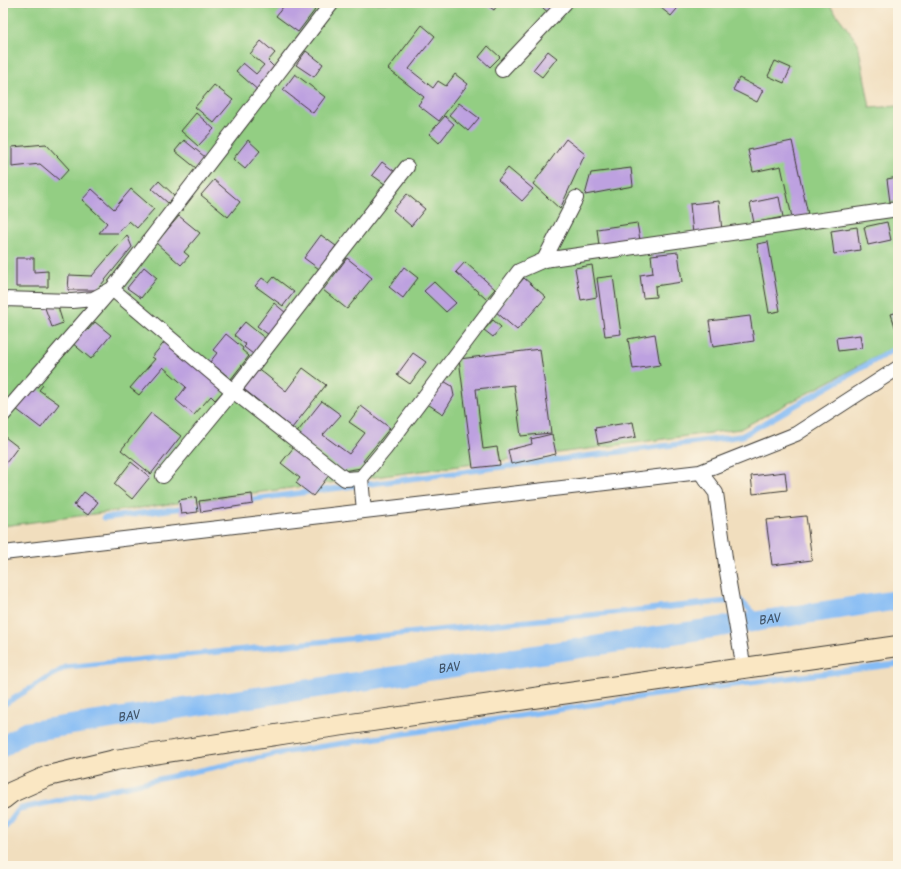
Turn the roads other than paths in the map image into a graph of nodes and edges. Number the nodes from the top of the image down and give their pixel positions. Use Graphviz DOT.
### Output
graph roads {
  1 [pos="332,3"];
  2 [pos="564,3"];
  3 [pos="502,70"];
  4 [pos="407,167"];
  5 [pos="576,198"];
  6 [pos="898,209"];
  7 [pos="544,260"];
  8 [pos="112,289"];
  9 [pos="3,299"];
  10 [pos="898,368"];
  11 [pos="233,391"];
  12 [pos="3,415"];
  13 [pos="700,472"];
  14 [pos="164,476"];
  15 [pos="361,478"];
  16 [pos="364,511"];
  17 [pos="3,553"];
  18 [pos="898,646"];
  19 [pos="744,668"];
  20 [pos="3,799"];
  1 -- 8 [label="street"];
  2 -- 3 [label="street"];
  4 -- 11 [label="street"];
  5 -- 7 [label="street"];
  6 -- 7 [label="street"];
  7 -- 15 [label="street"];
  8 -- 9 [label="street"];
  8 -- 11 [label="street"];
  8 -- 12 [label="street"];
  10 -- 13 [label="street"];
  11 -- 14 [label="street"];
  11 -- 15 [label="street"];
  13 -- 16 [label="street"];
  13 -- 19 [label="street"];
  15 -- 16 [label="street"];
  16 -- 17 [label="street"];
  18 -- 19 [label="street"];
  19 -- 20 [label="street"];
}
